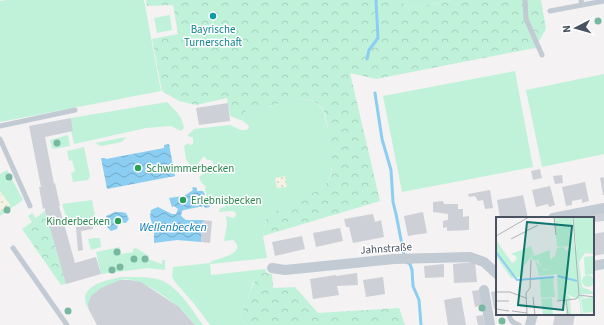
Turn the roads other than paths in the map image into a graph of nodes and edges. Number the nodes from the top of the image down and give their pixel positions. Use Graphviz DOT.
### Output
graph roads {
  1 [pos="525,0"];
  2 [pos="604,1"];
  3 [pos="581,2"];
  4 [pos="550,11"];
  5 [pos="542,55"];
  6 [pos="75,110"];
  7 [pos="0,126"];
  8 [pos="0,139"];
  9 [pos="30,206"];
  10 [pos="604,208"];
  11 [pos="558,217"];
  12 [pos="13,248"];
  13 [pos="604,264"];
  14 [pos="594,266"];
  15 [pos="272,268"];
  16 [pos="496,273"];
  17 [pos="484,290"];
  18 [pos="509,315"];
  19 [pos="67,325"];
  20 [pos="490,325"];
  21 [pos="519,325"];
  1 -- 5 [label="lane"];
  2 -- 3 [label="lane"];
  3 -- 4 [label="lane"];
  6 -- 7 [label="lane"];
  8 -- 9 [label="lane"];
  10 -- 11 [label="street"];
  12 -- 19 [label="lane"];
  13 -- 14 [label="street"];
  15 -- 16 [label="street, Jahnstraße"];
  17 -- 20 [label="street"];
  18 -- 21 [label="lane"];
}
